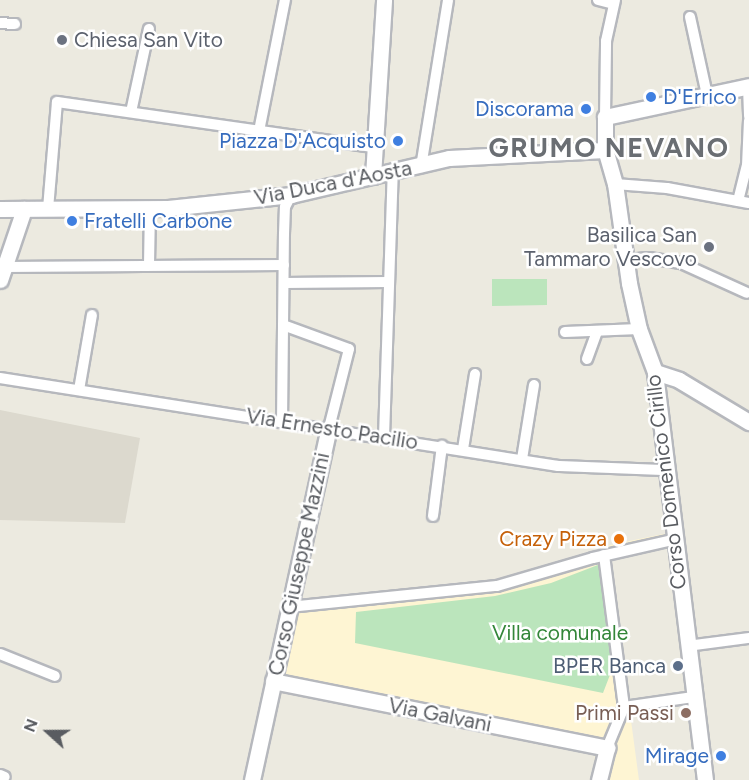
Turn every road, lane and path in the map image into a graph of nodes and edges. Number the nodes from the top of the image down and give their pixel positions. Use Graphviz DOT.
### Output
graph roads {
  1 [pos="285,0"];
  2 [pos="384,0"];
  3 [pos="448,0"];
  4 [pos="598,0"];
  5 [pos="614,2"];
  6 [pos="690,17"];
  7 [pos="0,24"];
  8 [pos="15,24"];
  9 [pos="149,29"];
  10 [pos="748,86"];
  11 [pos="707,95"];
  12 [pos="131,112"];
  13 [pos="749,118"];
  14 [pos="605,124"];
  15 [pos="259,131"];
  16 [pos="375,147"];
  17 [pos="606,156"];
  18 [pos="421,167"];
  19 [pos="393,172"];
  20 [pos="373,176"];
  21 [pos="615,184"];
  22 [pos="291,195"];
  23 [pos="744,202"];
  24 [pos="0,208"];
  25 [pos="150,208"];
  26 [pos="24,209"];
  27 [pos="48,209"];
  28 [pos="625,261"];
  29 [pos="149,265"];
  30 [pos="284,265"];
  31 [pos="2,273"];
  32 [pos="388,282"];
  33 [pos="284,284"];
  34 [pos="747,292"];
  35 [pos="92,315"];
  36 [pos="283,325"];
  37 [pos="639,329"];
  38 [pos="565,332"];
  39 [pos="597,332"];
  40 [pos="587,359"];
  41 [pos="655,372"];
  42 [pos="475,374"];
  43 [pos="0,378"];
  44 [pos="534,385"];
  45 [pos="79,390"];
  46 [pos="282,422"];
  47 [pos="749,422"];
  48 [pos="329,428"];
  49 [pos="384,437"];
  50 [pos="442,446"];
  51 [pos="463,449"];
  52 [pos="522,459"];
  53 [pos="664,470"];
  54 [pos="433,516"];
  55 [pos="673,540"];
  56 [pos="604,555"];
  57 [pos="289,607"];
  58 [pos="749,638"];
  59 [pos="687,646"];
  60 [pos="0,654"];
  61 [pos="56,676"];
  62 [pos="273,681"];
  63 [pos="693,697"];
  64 [pos="624,707"];
  65 [pos="608,748"];
  66 [pos="252,780"];
  67 [pos="599,780"];
  68 [pos="705,780"];
  1 -- 15 [label="street"];
  2 -- 16 [label="street"];
  3 -- 18 [label="street"];
  4 -- 5 [label="street"];
  5 -- 14 [label="street"];
  6 -- 11 [label="street"];
  7 -- 8 [label="street"];
  9 -- 12 [label="street"];
  10 -- 11 [label="street"];
  10 -- 13 [label="street"];
  11 -- 14 [label="street"];
  12 -- 15 [label="street"];
  12 -- 27 [label="street"];
  13 -- 23 [label="street"];
  14 -- 17 [label="street, Corso Domenico Cirillo"];
  15 -- 16 [label="street"];
  16 -- 20 [label="street"];
  17 -- 18 [label="street, Via Duca d'Aosta"];
  17 -- 21 [label="street, Corso Domenico Cirillo"];
  18 -- 19 [label="street, Via Duca d'Aosta"];
  19 -- 20 [label="street, Via Duca d'Aosta"];
  19 -- 32 [label="street"];
  20 -- 22 [label="street, Via Duca d'Aosta"];
  21 -- 23 [label="street"];
  21 -- 28 [label="street, Corso Domenico Cirillo"];
  22 -- 25 [label="street, Via Duca d'Aosta"];
  22 -- 30 [label="street"];
  24 -- 26 [label="street, Via Duca d'Aosta"];
  25 -- 27 [label="street, Via Duca d'Aosta"];
  25 -- 29 [label="street"];
  26 -- 27 [label="street, Via Duca d'Aosta"];
  26 -- 31 [label="street"];
  28 -- 34 [label="street"];
  28 -- 37 [label="street, Corso Domenico Cirillo"];
  29 -- 30 [label="street"];
  29 -- 31 [label="street"];
  30 -- 33 [label="street"];
  32 -- 33 [label="street"];
  32 -- 49 [label="street"];
  33 -- 36 [label="street"];
  35 -- 45 [label="street"];
  36 -- 46 [label="street"];
  36 -- 48 [label="street, Corso Giuseppe Mazzini"];
  37 -- 39 [label="street"];
  37 -- 41 [label="street, Corso Domenico Cirillo"];
  38 -- 39 [label="street"];
  39 -- 40 [label="street"];
  41 -- 47 [label="street"];
  41 -- 53 [label="street, Corso Domenico Cirillo"];
  42 -- 51 [label="street"];
  43 -- 45 [label="street, Via Ernesto Pacilio"];
  44 -- 52 [label="street"];
  45 -- 46 [label="street, Via Ernesto Pacilio"];
  46 -- 48 [label="street, Via Ernesto Pacilio"];
  48 -- 49 [label="street, Via Ernesto Pacilio"];
  48 -- 57 [label="street, Corso Giuseppe Mazzini"];
  49 -- 50 [label="street, Via Ernesto Pacilio"];
  50 -- 51 [label="street, Via Ernesto Pacilio"];
  50 -- 54 [label="street"];
  51 -- 52 [label="street, Via Ernesto Pacilio"];
  52 -- 53 [label="street, Via Ernesto Pacilio"];
  53 -- 55 [label="street, Corso Domenico Cirillo"];
  55 -- 56 [label="street"];
  55 -- 59 [label="street, Corso Domenico Cirillo"];
  56 -- 57 [label="street"];
  56 -- 64 [label="street"];
  57 -- 62 [label="street, Corso Giuseppe Mazzini"];
  58 -- 59 [label="street"];
  59 -- 63 [label="street, Corso Domenico Cirillo"];
  60 -- 61 [label="street"];
  62 -- 65 [label="street, Via Galvani"];
  62 -- 66 [label="street, Corso Giuseppe Mazzini"];
  63 -- 64 [label="street"];
  63 -- 68 [label="street, Corso Domenico Cirillo"];
  64 -- 65 [label="street"];
  65 -- 67 [label="street"];
}
